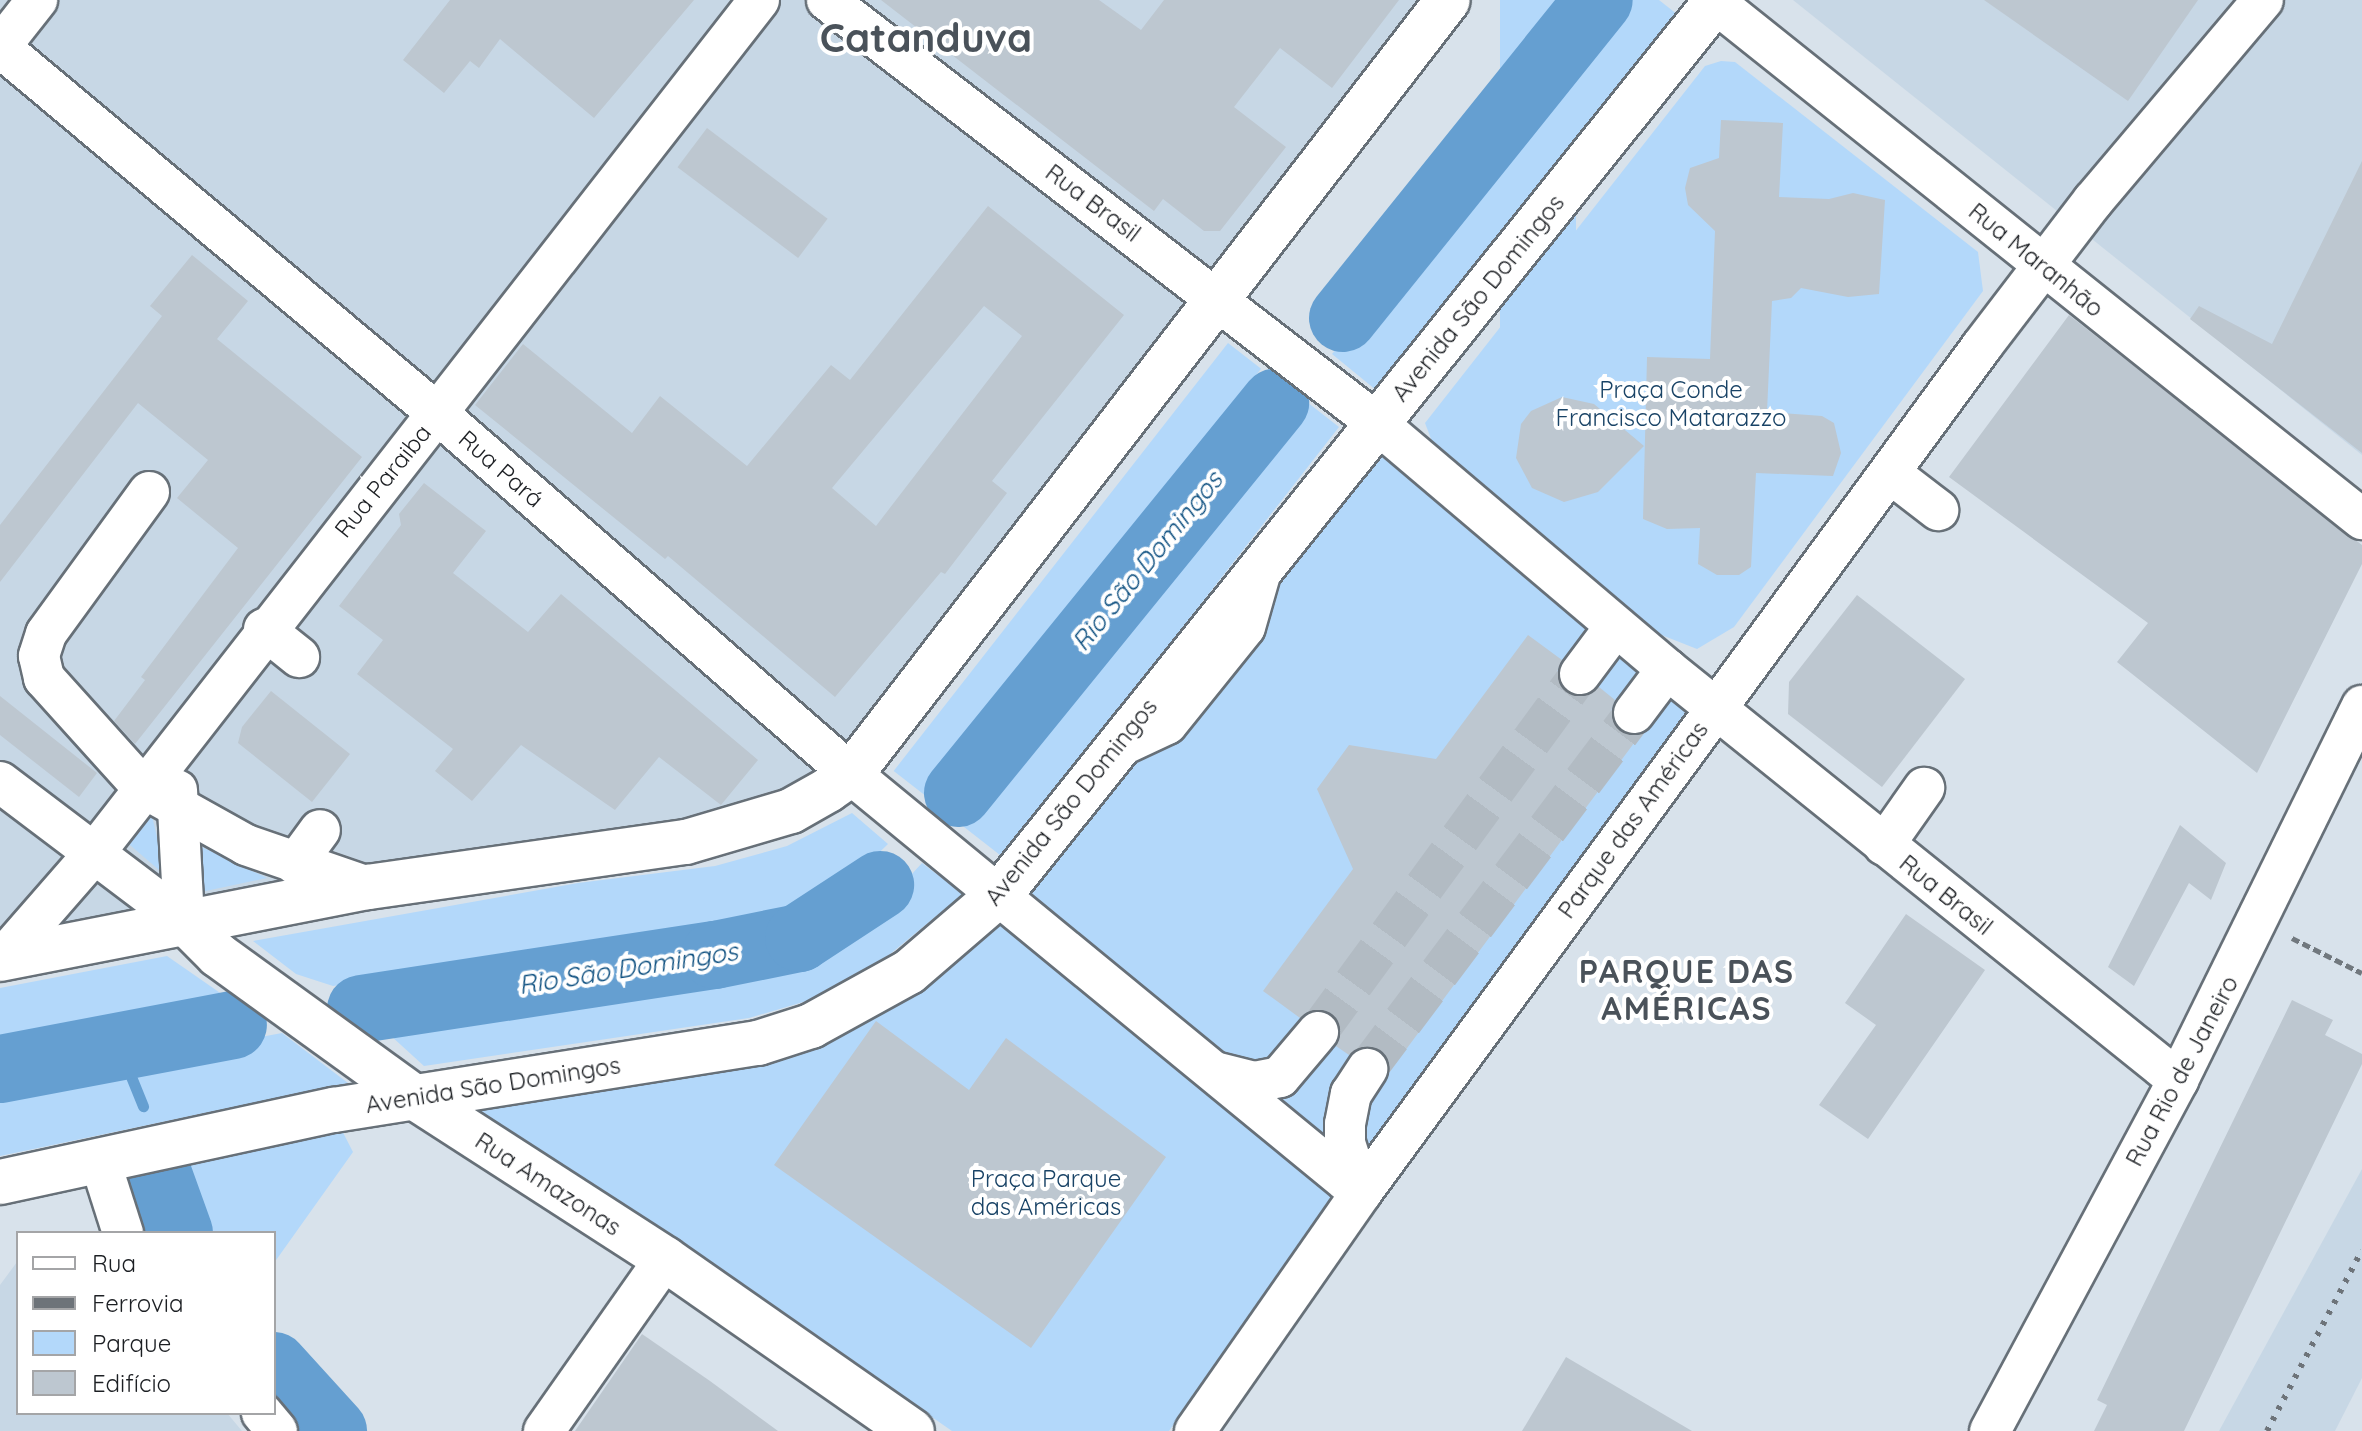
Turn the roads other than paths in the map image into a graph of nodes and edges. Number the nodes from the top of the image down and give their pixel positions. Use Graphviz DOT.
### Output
graph roads {
  1 [pos="37,0"];
  2 [pos="759,0"];
  3 [pos="827,0"];
  4 [pos="1448,0"];
  5 [pos="2263,0"];
  6 [pos="1715,1"];
  7 [pos="0,47"];
  8 [pos="2042,266"];
  9 [pos="1228,307"];
  10 [pos="437,413"];
  11 [pos="1367,416"];
  12 [pos="1890,473"];
  13 [pos="149,492"];
  14 [pos="1938,510"];
  15 [pos="2362,519"];
  16 [pos="1615,627"];
  17 [pos="264,629"];
  18 [pos="299,657"];
  19 [pos="237,664"];
  20 [pos="1667,669"];
  21 [pos="1580,674"];
  22 [pos="2362,706"];
  23 [pos="1714,708"];
  24 [pos="1634,713"];
  25 [pos="0,782"];
  26 [pos="861,782"];
  27 [pos="142,787"];
  28 [pos="1924,788"];
  29 [pos="176,807"];
  30 [pos="320,830"];
  31 [pos="1884,845"];
  32 [pos="92,856"];
  33 [pos="295,864"];
  34 [pos="990,885"];
  35 [pos="368,887"];
  36 [pos="184,921"];
  37 [pos="2,958"];
  38 [pos="1218,1073"];
  39 [pos="2178,1080"];
  40 [pos="414,1097"];
  41 [pos="120,1157"];
  42 [pos="9,1189"];
  43 [pos="1361,1193"];
  44 [pos="123,1231"];
  45 [pos="665,1259"];
  46 [pos="264,1415"];
  47 [pos="277,1431"];
  48 [pos="544,1431"];
  49 [pos="912,1431"];
  50 [pos="1195,1431"];
  51 [pos="1990,1431"];
  1 -- 7 [label="street"];
  2 -- 10 [label="street, Rua Paraiba"];
  3 -- 9 [label="street, Rua Brasil"];
  4 -- 9 [label="main road"];
  5 -- 8 [label="street"];
  6 -- 8 [label="street, Rua Maranhão"];
  6 -- 11 [label="main road, Avenida São Domingos"];
  7 -- 10 [label="street, Rua Pará"];
  8 -- 12 [label="street"];
  8 -- 15 [label="street, Rua Maranhão"];
  9 -- 11 [label="street, Rua Brasil"];
  9 -- 26 [label="main road"];
  10 -- 17 [label="street, Rua Paraiba"];
  10 -- 26 [label="street, Rua Pará"];
  11 -- 16 [label="street, Parque das Américas"];
  11 -- 34 [label="main road, Avenida São Domingos"];
  12 -- 14 [label="street"];
  12 -- 23 [label="street"];
  13 -- 27 [label="street"];
  16 -- 20 [label="street, Parque das Américas"];
  16 -- 21 [label="street"];
  17 -- 18 [label="street"];
  17 -- 19 [label="street, Rua Paraiba"];
  19 -- 27 [label="street, Rua Paraiba"];
  19 -- 29 [label="street"];
  20 -- 23 [label="street, Parque das Américas"];
  20 -- 24 [label="street"];
  22 -- 39 [label="street, Rua Rio de Janeiro"];
  23 -- 31 [label="street, Rua Brasil"];
  23 -- 43 [label="street, Parque das Américas"];
  25 -- 32 [label="street, Rua Amazonas"];
  26 -- 34 [label="street, Rua Pará"];
  26 -- 35 [label="main road"];
  27 -- 29 [label="street"];
  27 -- 32 [label="street, Rua Paraiba"];
  28 -- 31 [label="street"];
  29 -- 33 [label="street"];
  29 -- 36 [label="street"];
  30 -- 33 [label="street"];
  31 -- 39 [label="street, Rua Brasil"];
  32 -- 36 [label="street, Rua Amazonas"];
  32 -- 37 [label="street, Rua Paraiba"];
  33 -- 35 [label="street"];
  34 -- 38 [label="street"];
  34 -- 40 [label="main road, Avenida São Domingos"];
  35 -- 36 [label="main road"];
  36 -- 37 [label="main road"];
  36 -- 40 [label="main road, Rua Amazonas"];
  38 -- 43 [label="street"];
  38 -- 43 [label="street"];
  39 -- 51 [label="street, Rua Rio de Janeiro"];
  40 -- 41 [label="main road, Avenida São Domingos"];
  40 -- 45 [label="main road, Rua Amazonas"];
  41 -- 42 [label="main road, Avenida São Domingos"];
  41 -- 44 [label="street"];
  43 -- 50 [label="street, Parque das Américas"];
  45 -- 48 [label="street"];
  45 -- 49 [label="main road, Rua Amazonas"];
  46 -- 47 [label="street"];
}
